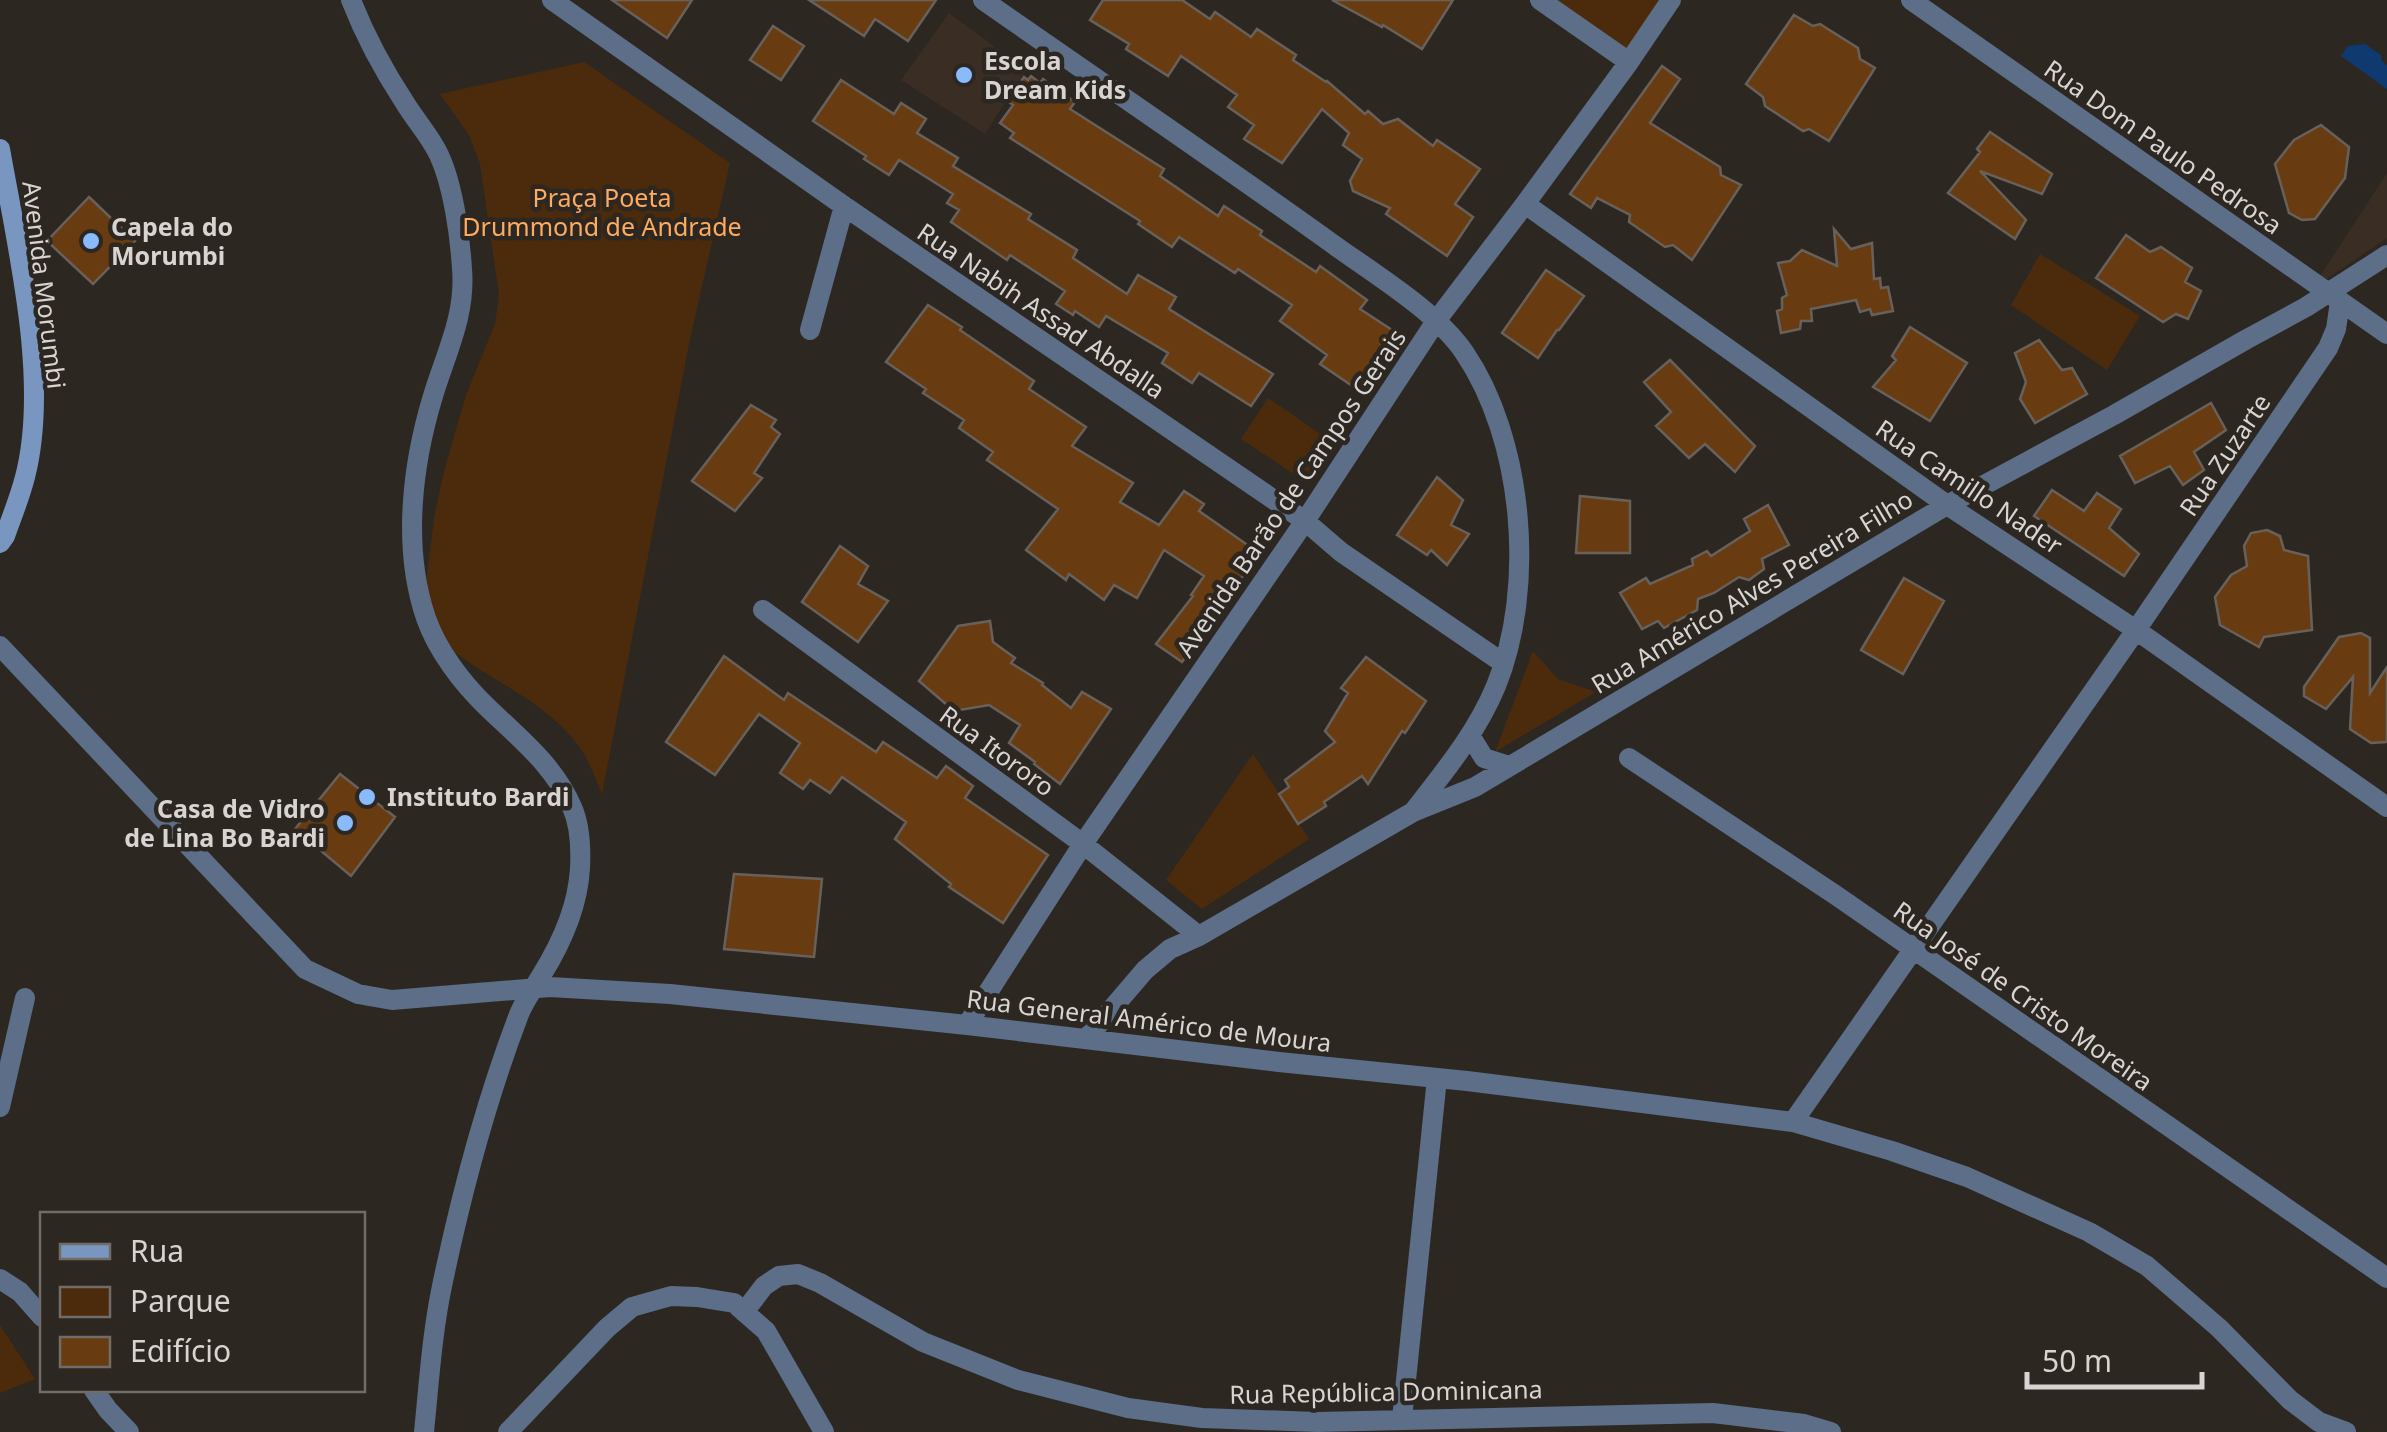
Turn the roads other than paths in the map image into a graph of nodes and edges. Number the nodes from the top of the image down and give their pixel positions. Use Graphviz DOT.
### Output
graph roads {
  1 [pos="351,0"];
  2 [pos="552,0"];
  3 [pos="983,0"];
  4 [pos="1540,0"];
  5 [pos="1671,0"];
  6 [pos="1911,0"];
  7 [pos="1629,62"];
  8 [pos="0,148"];
  9 [pos="1525,204"];
  10 [pos="844,206"];
  11 [pos="2387,255"];
  12 [pos="2334,298"];
  13 [pos="1436,322"];
  14 [pos="810,330"];
  15 [pos="2387,334"];
  16 [pos="1946,505"];
  17 [pos="1305,521"];
  18 [pos="0,543"];
  19 [pos="763,610"];
  20 [pos="2136,630"];
  21 [pos="0,646"];
  22 [pos="1502,663"];
  23 [pos="1471,737"];
  24 [pos="1628,758"];
  25 [pos="1509,766"];
  26 [pos="2387,806"];
  27 [pos="1414,812"];
  28 [pos="1083,844"];
  29 [pos="1198,936"];
  30 [pos="1913,949"];
  31 [pos="534,988"];
  32 [pos="24,998"];
  33 [pos="968,1025"];
  34 [pos="1086,1039"];
  35 [pos="1437,1078"];
  36 [pos="0,1107"];
  37 [pos="1793,1122"];
  38 [pos="2387,1278"];
  39 [pos="0,1279"];
  40 [pos="744,1312"];
  41 [pos="40,1316"];
  42 [pos="95,1392"];
  43 [pos="1402,1419"];
  44 [pos="129,1432"];
  45 [pos="424,1432"];
  46 [pos="508,1432"];
  47 [pos="824,1432"];
  48 [pos="1831,1432"];
  49 [pos="2346,1432"];
  1 -- 31 [label="street"];
  2 -- 10 [label="street, Rua Nabih Assad Abdalla"];
  3 -- 13 [label="street"];
  4 -- 7 [label="street"];
  5 -- 7 [label="street, Avenida Barão de Campos Gerais"];
  6 -- 12 [label="street, Rua Dom Paulo Pedrosa"];
  7 -- 9 [label="street, Avenida Barão de Campos Gerais"];
  8 -- 18 [label="main road, Avenida Morumbi"];
  9 -- 13 [label="street, Avenida Barão de Campos Gerais"];
  9 -- 16 [label="street, Rua Camillo Nader"];
  10 -- 14 [label="street"];
  10 -- 17 [label="street, Rua Nabih Assad Abdalla"];
  11 -- 12 [label="street, Rua Américo Alves Pereira Filho"];
  12 -- 15 [label="street, Rua Dom Paulo Pedrosa"];
  12 -- 16 [label="street, Rua Américo Alves Pereira Filho"];
  12 -- 20 [label="street, Rua Zuzarte"];
  13 -- 17 [label="street, Avenida Barão de Campos Gerais"];
  13 -- 22 [label="street"];
  16 -- 20 [label="street, Rua Camillo Nader"];
  16 -- 25 [label="street, Rua Américo Alves Pereira Filho"];
  17 -- 22 [label="street, Rua Nabih Assad Abdalla"];
  17 -- 28 [label="street, Avenida Barão de Campos Gerais"];
  19 -- 28 [label="street, Rua Itororo"];
  20 -- 26 [label="street, Rua Camillo Nader"];
  20 -- 30 [label="street, Rua Zuzarte"];
  21 -- 31 [label="street, Rua General Américo de Moura"];
  22 -- 23 [label="street"];
  23 -- 25 [label="street"];
  23 -- 27 [label="street"];
  24 -- 30 [label="street, Rua José de Cristo Moreira"];
  25 -- 27 [label="street, Rua Américo Alves Pereira Filho"];
  27 -- 29 [label="street"];
  28 -- 29 [label="street, Rua Itororo"];
  28 -- 33 [label="street, Avenida Barão de Campos Gerais"];
  29 -- 34 [label="street"];
  30 -- 37 [label="street, Rua Zuzarte"];
  30 -- 38 [label="street, Rua José de Cristo Moreira"];
  31 -- 33 [label="street, Rua General Américo de Moura"];
  31 -- 45 [label="street"];
  32 -- 36 [label="street"];
  33 -- 34 [label="street, Rua General Américo de Moura"];
  34 -- 35 [label="street, Rua General Américo de Moura"];
  35 -- 37 [label="street, Rua General Américo de Moura"];
  35 -- 43 [label="street"];
  37 -- 49 [label="street, Rua General Américo de Moura"];
  39 -- 41 [label="street"];
  40 -- 43 [label="street, Rua República Dominicana"];
  40 -- 46 [label="street"];
  40 -- 47 [label="street"];
  42 -- 44 [label="street"];
  43 -- 48 [label="street, Rua República Dominicana"];
}
